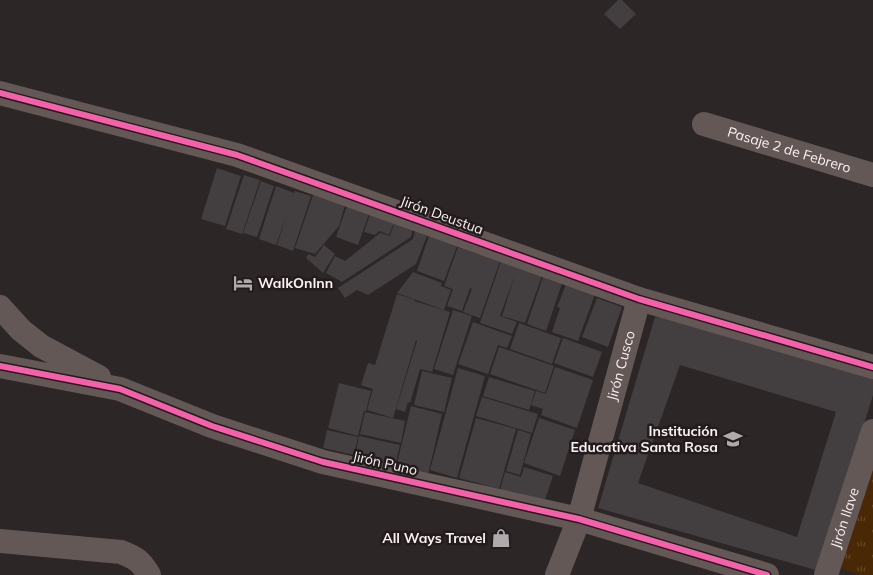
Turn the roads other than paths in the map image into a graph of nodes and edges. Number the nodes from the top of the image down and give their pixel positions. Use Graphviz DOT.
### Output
graph roads {
  1 [pos="0,93"];
  2 [pos="704,124"];
  3 [pos="873,175"];
  4 [pos="638,298"];
  5 [pos="0,307"];
  6 [pos="0,366"];
  7 [pos="873,367"];
  8 [pos="120,389"];
  9 [pos="873,431"];
  10 [pos="579,519"];
  11 [pos="0,542"];
  12 [pos="149,575"];
  13 [pos="557,575"];
  14 [pos="767,575"];
  15 [pos="826,575"];
  1 -- 4 [label="street, Jirón Deustua"];
  2 -- 3 [label="street, Pasaje 2 de Febrero"];
  4 -- 7 [label="street, Jirón Deustua"];
  4 -- 10 [label="street, Jirón Cusco"];
  5 -- 8 [label="street"];
  6 -- 8 [label="street, Jirón Puno"];
  8 -- 10 [label="street, Jirón Puno"];
  9 -- 15 [label="street, Jirón Ilave"];
  10 -- 13 [label="street, Jirón Cusco"];
  10 -- 14 [label="street, Jirón Puno"];
  11 -- 12 [label="street"];
}
